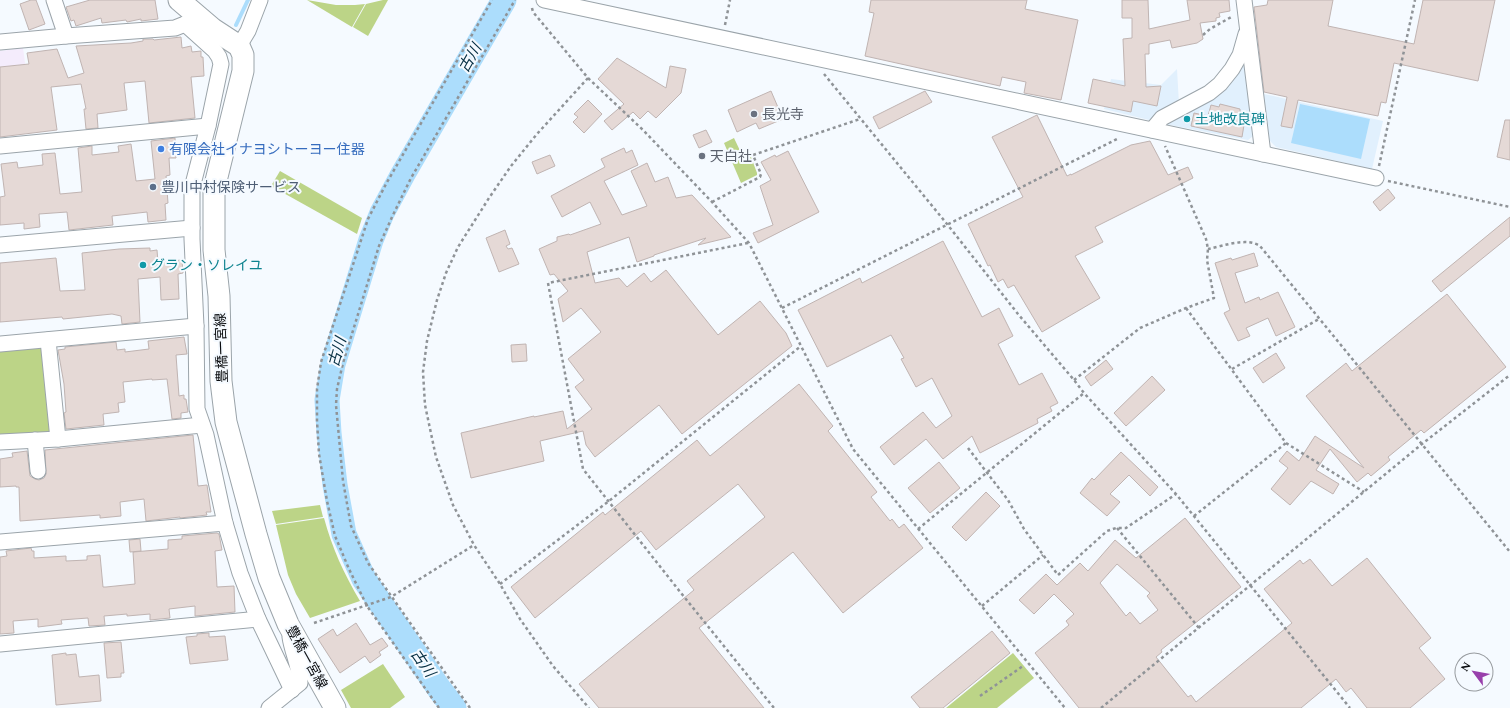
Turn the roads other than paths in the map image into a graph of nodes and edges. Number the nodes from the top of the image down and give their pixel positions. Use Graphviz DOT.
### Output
graph roads {
  1 [pos="54,0"];
  2 [pos="180,0"];
  3 [pos="260,0"];
  4 [pos="538,3"];
  5 [pos="1246,12"];
  6 [pos="191,20"];
  7 [pos="66,36"];
  8 [pos="0,42"];
  9 [pos="239,46"];
  10 [pos="208,126"];
  11 [pos="1152,130"];
  12 [pos="0,146"];
  13 [pos="1263,154"];
  14 [pos="1376,178"];
  15 [pos="192,228"];
  16 [pos="0,245"];
  17 [pos="196,326"];
  18 [pos="48,340"];
  19 [pos="0,344"];
  20 [pos="202,424"];
  21 [pos="58,439"];
  22 [pos="35,440"];
  23 [pos="0,442"];
  24 [pos="38,471"];
  25 [pos="224,523"];
  26 [pos="0,542"];
  27 [pos="258,619"];
  28 [pos="288,624"];
  29 [pos="0,644"];
  30 [pos="292,690"];
  31 [pos="269,708"];
  32 [pos="335,708"];
  1 -- 7 [label="street"];
  2 -- 6 [label="main road"];
  3 -- 9 [label="street"];
  4 -- 11 [label="street"];
  5 -- 11 [label="street"];
  5 -- 13 [label="street"];
  6 -- 7 [label="street"];
  6 -- 9 [label="main road"];
  6 -- 10 [label="street"];
  7 -- 8 [label="street"];
  9 -- 28 [label="main road, 豊橋一宮線"];
  10 -- 12 [label="street"];
  10 -- 15 [label="street"];
  11 -- 13 [label="street"];
  13 -- 14 [label="street"];
  15 -- 16 [label="street"];
  15 -- 17 [label="street"];
  17 -- 18 [label="street"];
  17 -- 20 [label="street"];
  18 -- 19 [label="street"];
  18 -- 21 [label="street"];
  20 -- 21 [label="street"];
  20 -- 25 [label="street"];
  21 -- 22 [label="street"];
  22 -- 23 [label="street"];
  22 -- 24 [label="street"];
  25 -- 26 [label="street"];
  25 -- 27 [label="street"];
  27 -- 29 [label="street"];
  27 -- 30 [label="street"];
  28 -- 30 [label="street"];
  28 -- 32 [label="main road, 豊橋一宮線"];
  30 -- 31 [label="street"];
}
